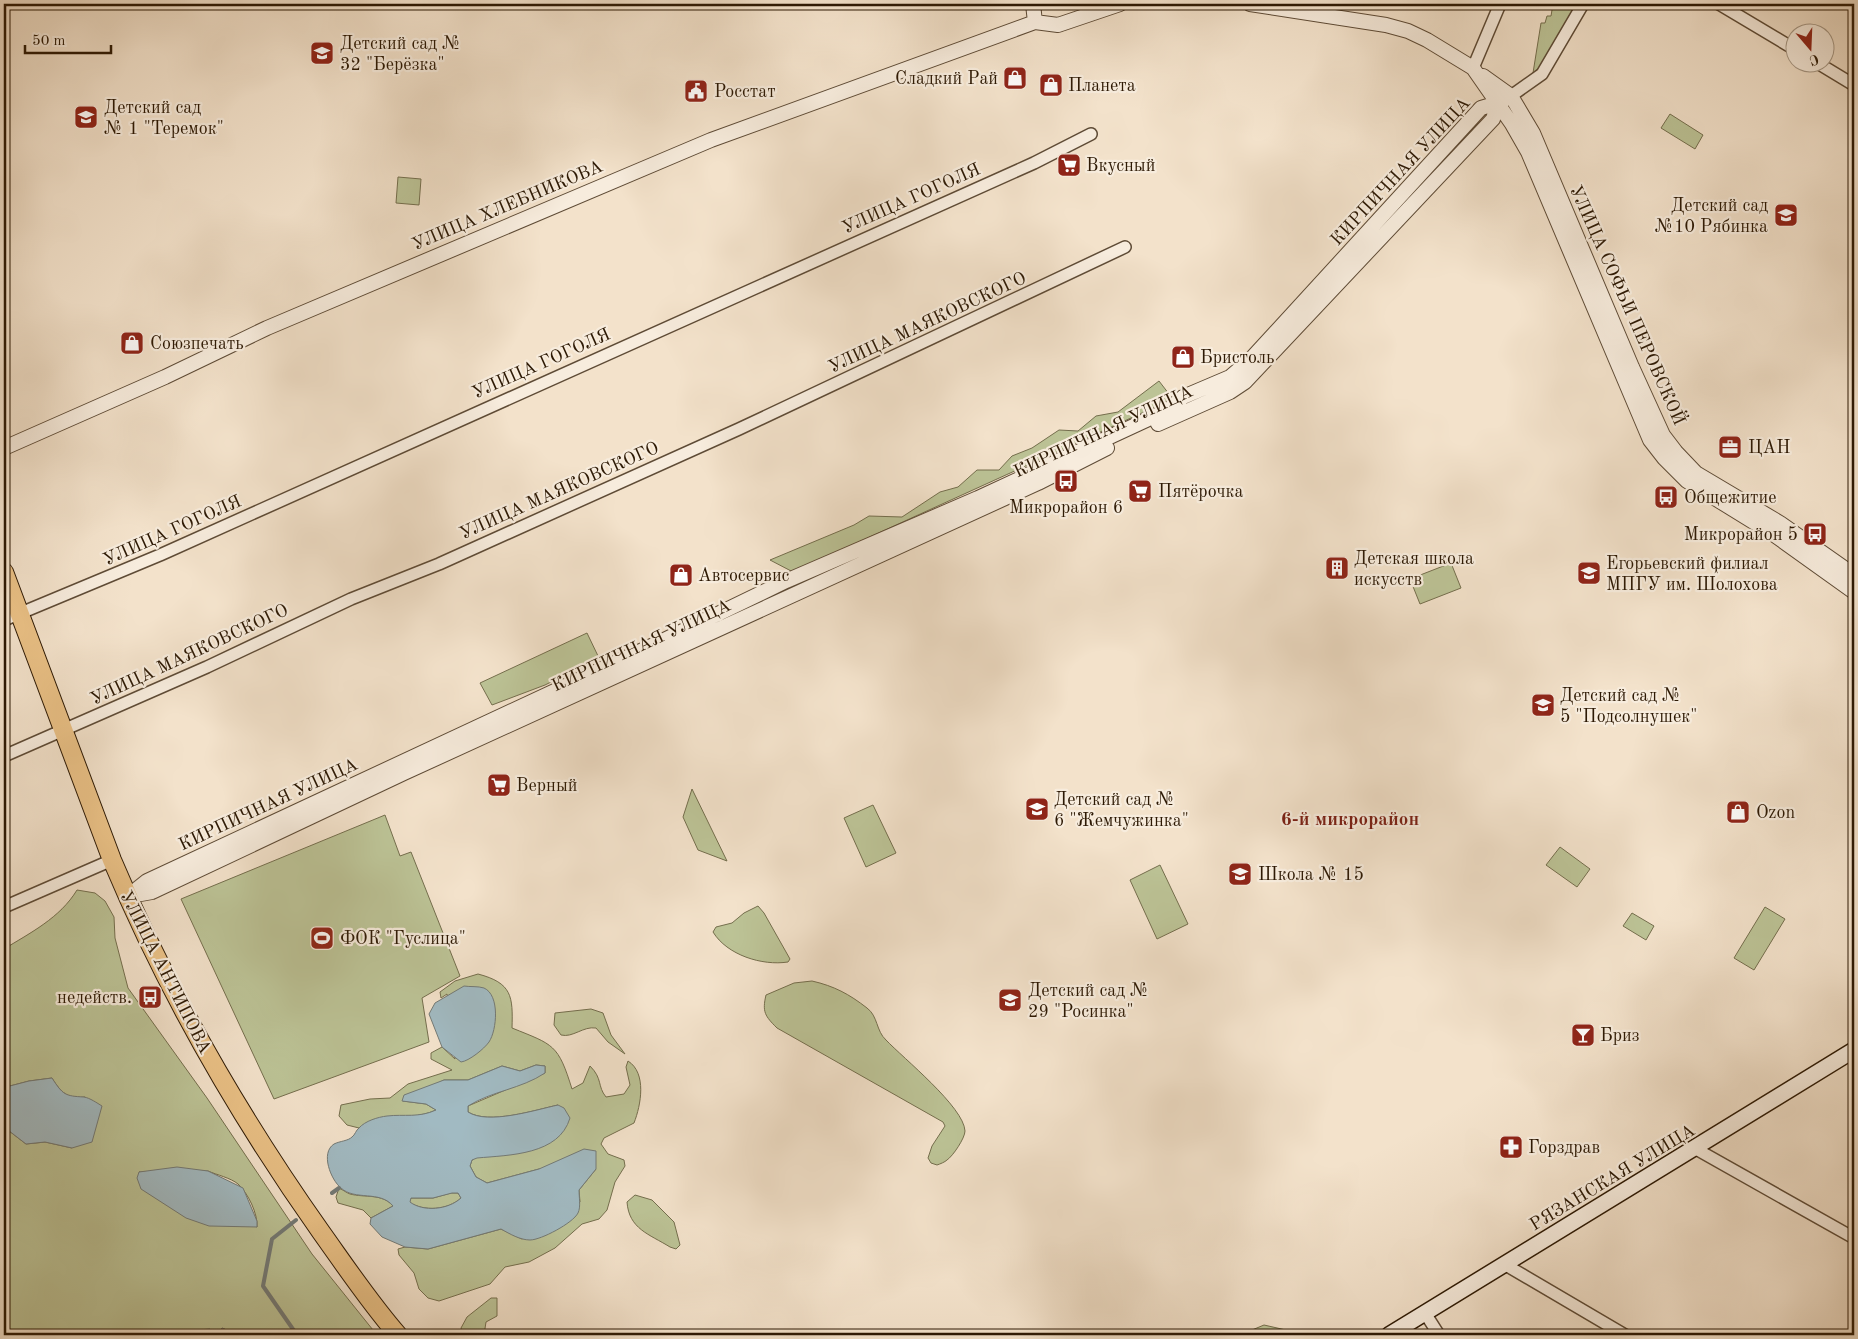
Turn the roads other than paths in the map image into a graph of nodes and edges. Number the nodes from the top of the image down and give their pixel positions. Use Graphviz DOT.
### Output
graph roads {
  1 [pos="1033,4"];
  2 [pos="1120,4"];
  3 [pos="1250,4"];
  4 [pos="1500,4"];
  5 [pos="1583,4"];
  6 [pos="1719,4"];
  7 [pos="1036,22"];
  8 [pos="1786,44"];
  9 [pos="1475,70"];
  10 [pos="1832,72"];
  11 [pos="1854,86"];
  12 [pos="1511,96"];
  13 [pos="1498,104"];
  14 [pos="1091,134"];
  15 [pos="1125,247"];
  16 [pos="4,448"];
  17 [pos="4,572"];
  18 [pos="1854,575"];
  19 [pos="1854,592"];
  20 [pos="11,616"];
  21 [pos="62,730"];
  22 [pos="4,756"];
  23 [pos="112,860"];
  24 [pos="127,897"];
  25 [pos="4,907"];
  26 [pos="1854,1050"];
  27 [pos="1696,1149"];
  28 [pos="1854,1238"];
  29 [pos="1504,1264"];
  30 [pos="1425,1313"];
  31 [pos="398,1335"];
  32 [pos="1389,1335"];
  33 [pos="1439,1335"];
  34 [pos="1625,1335"];
  1 -- 7 [label="street"];
  2 -- 7 [label="street"];
  3 -- 9 [label="street, УЛИЦА СОФЬИ ПЕРОВСКОЙ"];
  4 -- 9 [label="street"];
  5 -- 12 [label="street"];
  6 -- 8 [label="street"];
  7 -- 16 [label="street, УЛИЦА ХЛЕБНИКОВА"];
  9 -- 12 [label="street, УЛИЦА СОФЬИ ПЕРОВСКОЙ"];
  9 -- 13 [label="street, УЛИЦА СОФЬИ ПЕРОВСКОЙ"];
  10 -- 11 [label="street"];
  12 -- 13 [label="street"];
  12 -- 18 [label="street, УЛИЦА СОФЬИ ПЕРОВСКОЙ"];
  13 -- 19 [label="street, УЛИЦА СОФЬИ ПЕРОВСКОЙ"];
  13 -- 24 [label="street, КИРПИЧНАЯ УЛИЦА"];
  14 -- 20 [label="street, УЛИЦА ГОГОЛЯ"];
  15 -- 21 [label="street, УЛИЦА МАЯКОВСКОГО"];
  17 -- 20 [label="main road, УЛИЦА АНТИПОВА"];
  20 -- 21 [label="main road, УЛИЦА АНТИПОВА"];
  21 -- 22 [label="street, УЛИЦА МАЯКОВСКОГО"];
  21 -- 23 [label="main road, УЛИЦА АНТИПОВА"];
  23 -- 24 [label="main road, УЛИЦА АНТИПОВА"];
  23 -- 25 [label="street"];
  24 -- 31 [label="main road, УЛИЦА АНТИПОВА"];
  26 -- 27 [label="main road, РЯЗАНСКАЯ УЛИЦА"];
  27 -- 28 [label="street"];
  27 -- 29 [label="main road, РЯЗАНСКАЯ УЛИЦА"];
  29 -- 30 [label="main road, РЯЗАНСКАЯ УЛИЦА"];
  29 -- 34 [label="street"];
  30 -- 32 [label="main road, РЯЗАНСКАЯ УЛИЦА"];
  30 -- 33 [label="street"];
}
